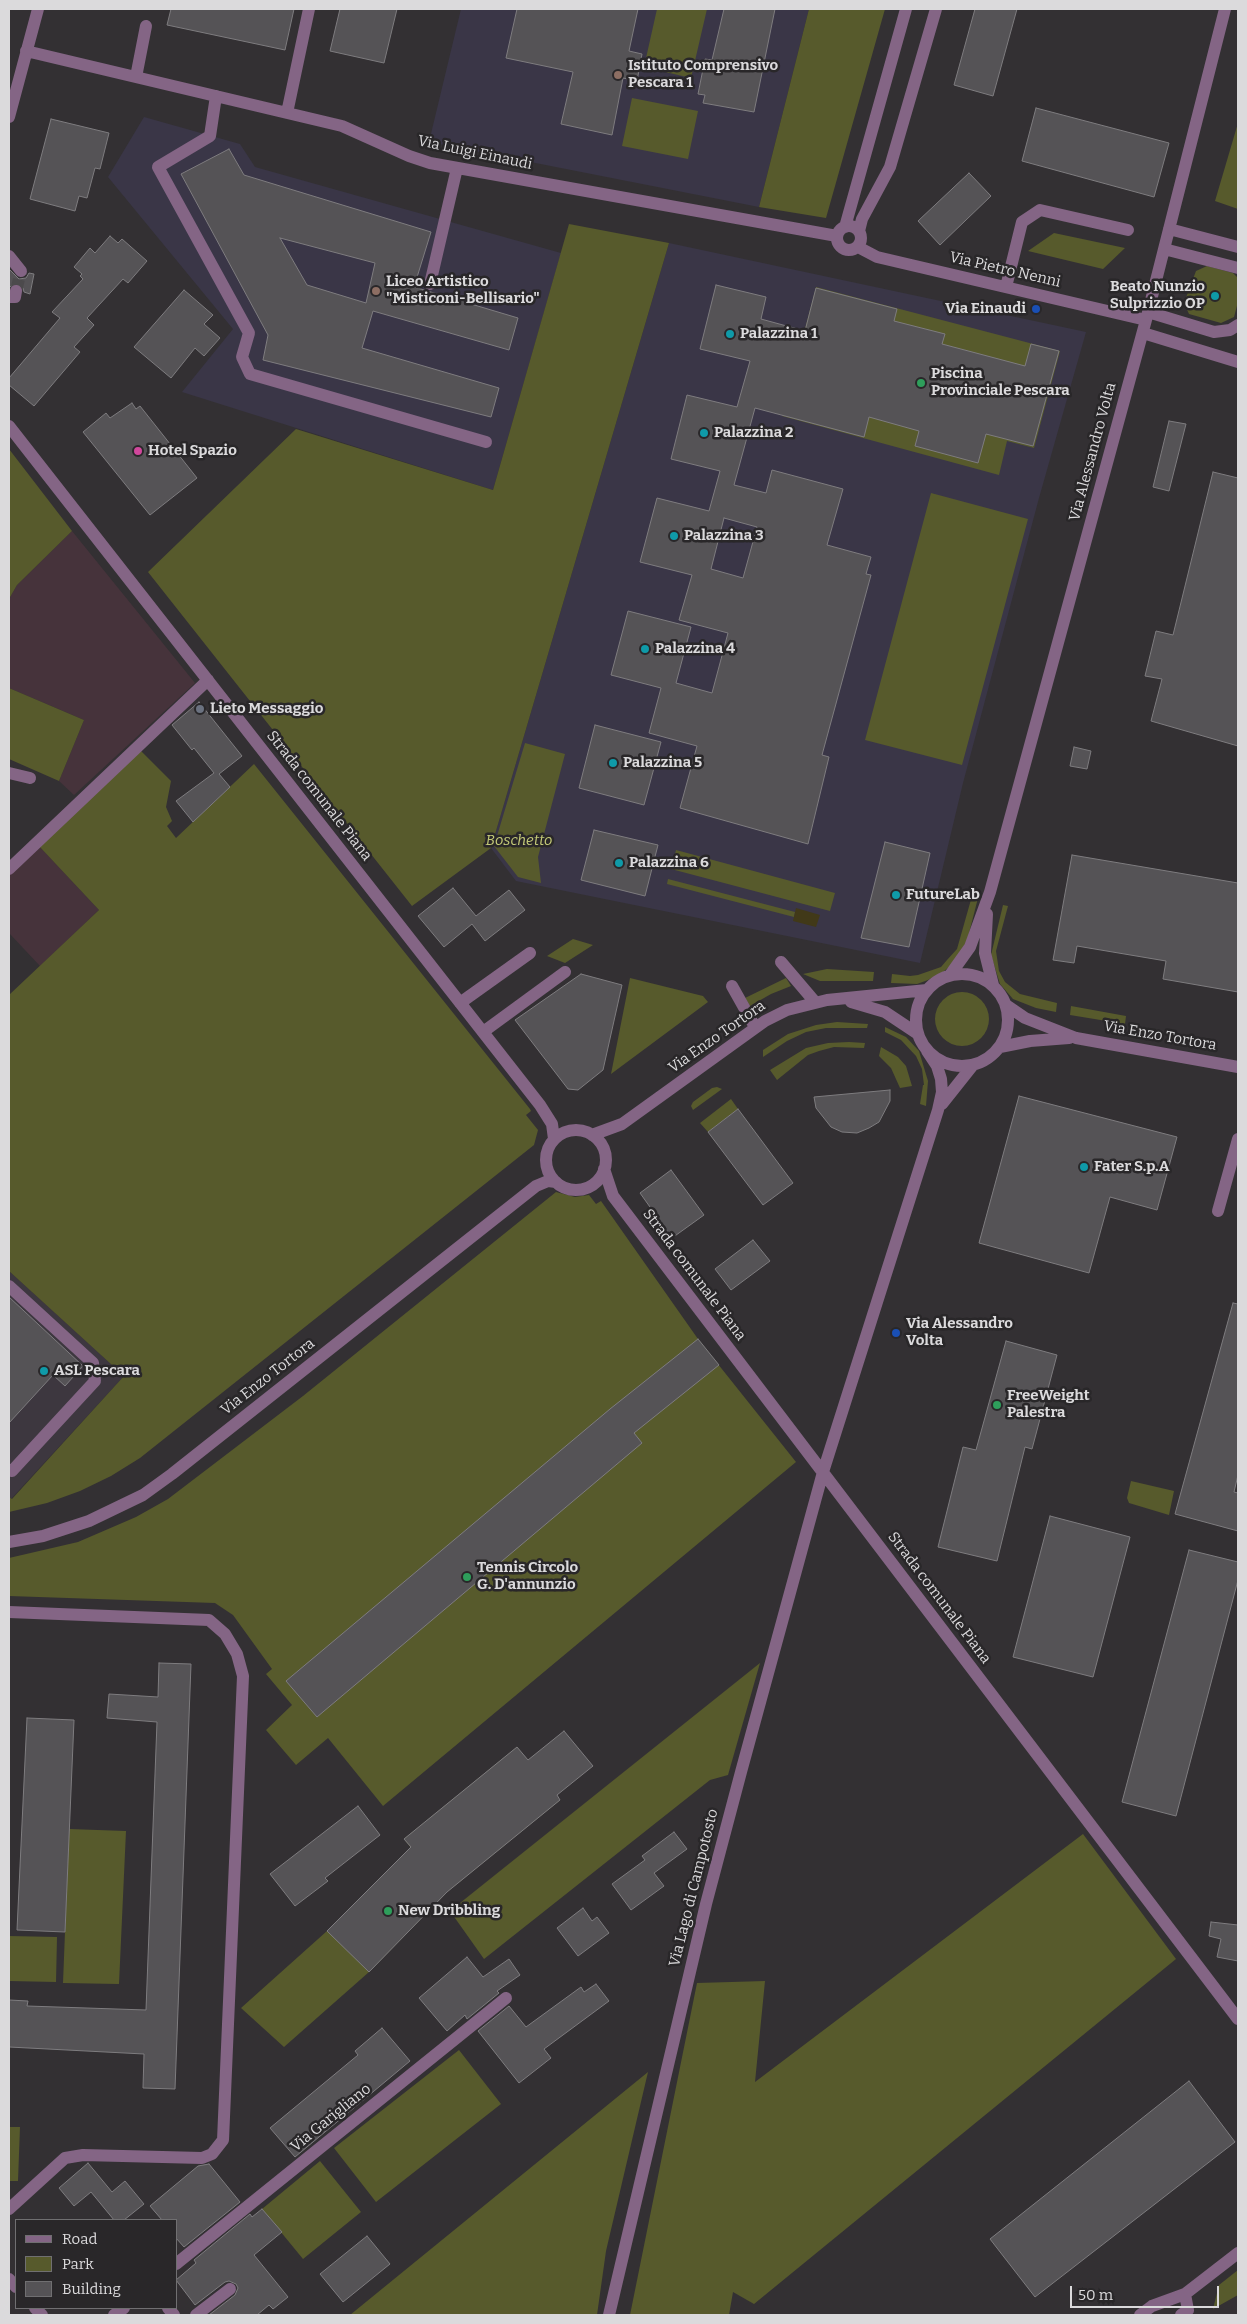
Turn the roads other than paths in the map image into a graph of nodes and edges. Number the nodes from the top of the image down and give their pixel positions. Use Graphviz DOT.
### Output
graph roads {
  1 [pos="38,9"];
  2 [pos="308,9"];
  3 [pos="906,9"];
  4 [pos="936,9"];
  5 [pos="1224,9"];
  6 [pos="146,26"];
  7 [pos="26,51"];
  8 [pos="136,77"];
  9 [pos="216,96"];
  10 [pos="287,113"];
  11 [pos="9,117"];
  12 [pos="457,168"];
  13 [pos="1169,229"];
  14 [pos="1128,230"];
  15 [pos="841,231"];
  16 [pos="859,231"];
  17 [pos="858,247"];
  18 [pos="1238,247"];
  19 [pos="1164,249"];
  20 [pos="9,256"];
  21 [pos="1238,268"];
  22 [pos="21,271"];
  23 [pos="430,284"];
  24 [pos="1006,287"];
  25 [pos="1148,316"];
  26 [pos="1238,325"];
  27 [pos="1143,333"];
  28 [pos="1238,362"];
  29 [pos="9,426"];
  30 [pos="486,442"];
  31 [pos="208,680"];
  32 [pos="9,773"];
  33 [pos="30,778"];
  34 [pos="9,869"];
  35 [pos="987,902"];
  36 [pos="530,952"];
  37 [pos="781,962"];
  38 [pos="565,972"];
  39 [pos="950,975"];
  40 [pos="993,985"];
  41 [pos="732,986"];
  42 [pos="927,990"];
  43 [pos="841,1000"];
  44 [pos="815,1002"];
  45 [pos="460,1003"];
  46 [pos="1006,1005"];
  47 [pos="755,1027"];
  48 [pos="483,1032"];
  49 [pos="918,1034"];
  50 [pos="1076,1038"];
  51 [pos="1000,1047"];
  52 [pos="927,1051"];
  53 [pos="973,1065"];
  54 [pos="1238,1066"];
  55 [pos="938,1110"];
  56 [pos="548,1115"];
  57 [pos="622,1124"];
  58 [pos="576,1130"];
  59 [pos="592,1135"];
  60 [pos="554,1139"];
  61 [pos="1238,1139"];
  62 [pos="604,1152"];
  63 [pos="546,1163"];
  64 [pos="604,1169"];
  65 [pos="556,1182"];
  66 [pos="589,1186"];
  67 [pos="526,1196"];
  68 [pos="613,1196"];
  69 [pos="1218,1211"];
  70 [pos="9,1286"];
  71 [pos="9,1470"];
  72 [pos="823,1472"];
  73 [pos="9,1542"];
  74 [pos="9,1612"];
  75 [pos="506,1998"];
  76 [pos="1238,2019"];
  77 [pos="9,2209"];
  78 [pos="1238,2253"];
  79 [pos="178,2262"];
  80 [pos="230,2289"];
  81 [pos="1185,2294"];
  82 [pos="196,2315"];
  83 [pos="609,2315"];
  84 [pos="1140,2315"];
  85 [pos="1181,2315"];
  1 -- 7 [label="street"];
  2 -- 10 [label="street"];
  3 -- 15 [label="street"];
  4 -- 16 [label="street"];
  5 -- 13 [label="street, Via Alessandro Volta"];
  6 -- 8 [label="street"];
  7 -- 8 [label="street, Via Luigi Einaudi"];
  7 -- 11 [label="street"];
  8 -- 9 [label="street, Via Luigi Einaudi"];
  9 -- 10 [label="street, Via Luigi Einaudi"];
  9 -- 30 [label="street"];
  10 -- 12 [label="street, Via Luigi Einaudi"];
  12 -- 15 [label="street, Via Luigi Einaudi"];
  12 -- 23 [label="street"];
  13 -- 18 [label="street"];
  13 -- 19 [label="street, Via Alessandro Volta"];
  14 -- 24 [label="street"];
  15 -- 16 [label="street"];
  15 -- 17 [label="street"];
  16 -- 17 [label="street"];
  17 -- 24 [label="street, Via Pietro Nenni"];
  19 -- 21 [label="street"];
  19 -- 25 [label="street, Via Alessandro Volta"];
  20 -- 22 [label="street"];
  24 -- 25 [label="street, Via Pietro Nenni"];
  25 -- 26 [label="street, Via Pietro Nenni"];
  25 -- 27 [label="street, Via Alessandro Volta"];
  27 -- 28 [label="street"];
  27 -- 35 [label="street, Via Alessandro Volta"];
  29 -- 31 [label="street, Strada comunale Piana"];
  31 -- 34 [label="street"];
  31 -- 45 [label="street, Strada comunale Piana"];
  32 -- 33 [label="street"];
  35 -- 39 [label="street, Via Alessandro Volta"];
  35 -- 40 [label="street, Via Alessandro Volta"];
  36 -- 45 [label="street"];
  37 -- 44 [label="street"];
  38 -- 48 [label="street"];
  39 -- 40 [label="street"];
  39 -- 42 [label="street"];
  40 -- 46 [label="street"];
  41 -- 47 [label="street"];
  42 -- 43 [label="street, Via Enzo Tortora"];
  42 -- 49 [label="street"];
  43 -- 44 [label="street, Via Enzo Tortora"];
  43 -- 49 [label="street, Via Enzo Tortora"];
  44 -- 47 [label="street, Via Enzo Tortora"];
  45 -- 48 [label="street, Strada comunale Piana"];
  46 -- 50 [label="street, Via Enzo Tortora"];
  46 -- 51 [label="street"];
  47 -- 57 [label="street, Via Enzo Tortora"];
  48 -- 56 [label="street, Strada comunale Piana"];
  49 -- 52 [label="street"];
  50 -- 51 [label="street, Via Enzo Tortora"];
  50 -- 54 [label="street, Via Enzo Tortora"];
  51 -- 53 [label="street"];
  52 -- 53 [label="street"];
  52 -- 55 [label="street"];
  53 -- 55 [label="street"];
  55 -- 72 [label="street"];
  56 -- 58 [label="street, Strada comunale Piana"];
  56 -- 60 [label="street, Strada comunale Piana"];
  57 -- 59 [label="street, Via Enzo Tortora"];
  57 -- 62 [label="street, Via Enzo Tortora"];
  58 -- 59 [label="street"];
  58 -- 60 [label="street"];
  59 -- 62 [label="street"];
  60 -- 63 [label="street"];
  61 -- 69 [label="street"];
  62 -- 64 [label="street"];
  63 -- 65 [label="street"];
  63 -- 67 [label="street, Via Enzo Tortora"];
  64 -- 66 [label="street"];
  64 -- 68 [label="street, Strada comunale Piana"];
  65 -- 66 [label="street"];
  65 -- 67 [label="street, Via Enzo Tortora"];
  66 -- 68 [label="street, Strada comunale Piana"];
  67 -- 73 [label="street, Via Enzo Tortora"];
  68 -- 72 [label="street, Strada comunale Piana"];
  70 -- 71 [label="street"];
  72 -- 76 [label="street, Strada comunale Piana"];
  72 -- 83 [label="street, Via Lago di Campotosto"];
  74 -- 77 [label="street"];
  75 -- 79 [label="street, Via Garigliano"];
  78 -- 81 [label="street"];
  80 -- 82 [label="street"];
  81 -- 84 [label="street"];
  81 -- 85 [label="street"];
}
